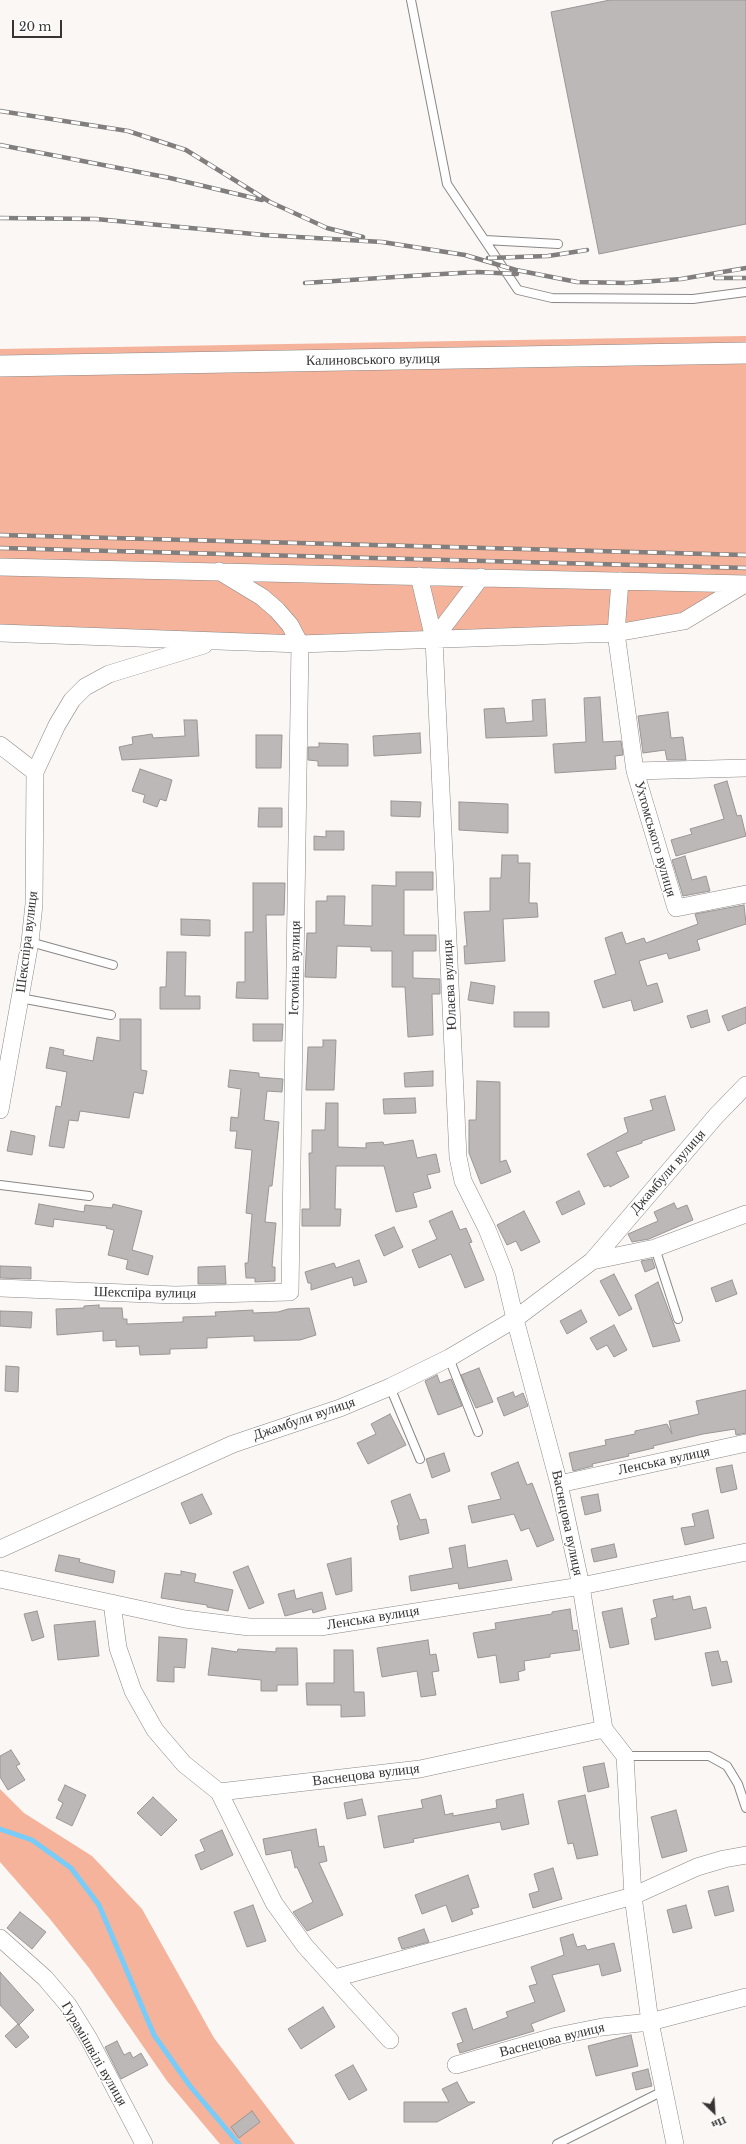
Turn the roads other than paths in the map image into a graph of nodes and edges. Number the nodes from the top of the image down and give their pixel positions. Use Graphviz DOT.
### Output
graph roads {
  1 [pos="411,0"];
  2 [pos="485,240"];
  3 [pos="558,244"];
  4 [pos="746,292"];
  5 [pos="746,353"];
  6 [pos="0,366"];
  7 [pos="0,566"];
  8 [pos="219,570"];
  9 [pos="419,576"];
  10 [pos="482,577"];
  11 [pos="620,581"];
  12 [pos="746,584"];
  13 [pos="0,633"];
  14 [pos="616,633"];
  15 [pos="434,639"];
  16 [pos="218,641"];
  17 [pos="300,644"];
  18 [pos="0,745"];
  19 [pos="746,768"];
  20 [pos="635,771"];
  21 [pos="35,772"];
  22 [pos="746,894"];
  23 [pos="30,942"];
  24 [pos="113,965"];
  25 [pos="20,998"];
  26 [pos="111,1015"];
  27 [pos="746,1085"];
  28 [pos="0,1110"];
  29 [pos="0,1185"];
  30 [pos="89,1196"];
  31 [pos="746,1214"];
  32 [pos="655,1248"];
  33 [pos="592,1261"];
  34 [pos="0,1288"];
  35 [pos="290,1292"];
  36 [pos="515,1319"];
  37 [pos="678,1319"];
  38 [pos="449,1358"];
  39 [pos="390,1387"];
  40 [pos="478,1432"];
  41 [pos="746,1443"];
  42 [pos="420,1459"];
  43 [pos="559,1484"];
  44 [pos="0,1549"];
  45 [pos="746,1552"];
  46 [pos="0,1579"];
  47 [pos="581,1586"];
  48 [pos="112,1603"];
  49 [pos="604,1729"];
  50 [pos="625,1756"];
  51 [pos="219,1792"];
  52 [pos="746,1808"];
  53 [pos="746,1855"];
  54 [pos="633,1896"];
  55 [pos="0,1938"];
  56 [pos="336,1978"];
  57 [pos="746,1997"];
  58 [pos="650,2022"];
  59 [pos="390,2040"];
  60 [pos="456,2065"];
  61 [pos="665,2090"];
  62 [pos="144,2144"];
  63 [pos="557,2144"];
  64 [pos="674,2144"];
  1 -- 2 [label="lane"];
  2 -- 3 [label="lane"];
  2 -- 4 [label="lane"];
  5 -- 6 [label="street, Калиновського вулиця"];
  7 -- 8 [label="street"];
  8 -- 9 [label="street"];
  8 -- 17 [label="street"];
  9 -- 10 [label="street"];
  9 -- 15 [label="street, Юлаєва вулиця"];
  10 -- 11 [label="street"];
  10 -- 15 [label="street"];
  11 -- 12 [label="street"];
  11 -- 14 [label="street, Ухтомського вулиця"];
  12 -- 14 [label="street"];
  13 -- 16 [label="street"];
  14 -- 15 [label="street"];
  14 -- 20 [label="street, Ухтомського вулиця"];
  15 -- 17 [label="street"];
  15 -- 36 [label="street, Юлаєва вулиця"];
  16 -- 17 [label="street"];
  16 -- 21 [label="street"];
  17 -- 35 [label="street, Істоміна вулиця"];
  18 -- 21 [label="street"];
  19 -- 20 [label="street, Ухтомського вулиця"];
  20 -- 22 [label="street, Ухтомського вулиця"];
  21 -- 23 [label="street, Шекспіра вулиця"];
  23 -- 24 [label="lane"];
  23 -- 25 [label="street, Шекспіра вулиця"];
  25 -- 26 [label="lane"];
  25 -- 28 [label="street, Шекспіра вулиця"];
  27 -- 33 [label="street, Джамбули вулиця"];
  29 -- 30 [label="lane"];
  31 -- 32 [label="street, Джамбули вулиця"];
  32 -- 33 [label="street, Джамбули вулиця"];
  32 -- 37 [label="lane"];
  33 -- 36 [label="street, Джамбули вулиця"];
  34 -- 35 [label="street, Шекспіра вулиця"];
  36 -- 38 [label="street, Джамбули вулиця"];
  36 -- 43 [label="street, Васнецова вулиця"];
  38 -- 39 [label="street, Джамбули вулиця"];
  38 -- 40 [label="lane"];
  39 -- 42 [label="lane"];
  39 -- 44 [label="street, Джамбули вулиця"];
  41 -- 43 [label="street, Ленська вулиця"];
  43 -- 47 [label="street, Васнецова вулиця"];
  45 -- 47 [label="street, Ленська вулиця"];
  46 -- 48 [label="street, Ленська вулиця"];
  47 -- 48 [label="street, Ленська вулиця"];
  47 -- 49 [label="street, Васнецова вулиця"];
  48 -- 51 [label="street"];
  49 -- 50 [label="street, Васнецова вулиця"];
  49 -- 51 [label="street, Васнецова вулиця"];
  50 -- 52 [label="lane"];
  50 -- 54 [label="street"];
  51 -- 56 [label="street"];
  53 -- 54 [label="street"];
  54 -- 56 [label="street"];
  54 -- 58 [label="street"];
  55 -- 62 [label="street, Гурамішвілі вулиця"];
  56 -- 59 [label="street"];
  57 -- 58 [label="street, Васнецова вулиця"];
  58 -- 60 [label="street, Васнецова вулиця"];
  58 -- 61 [label="street"];
  61 -- 63 [label="lane"];
  61 -- 64 [label="street"];
}
